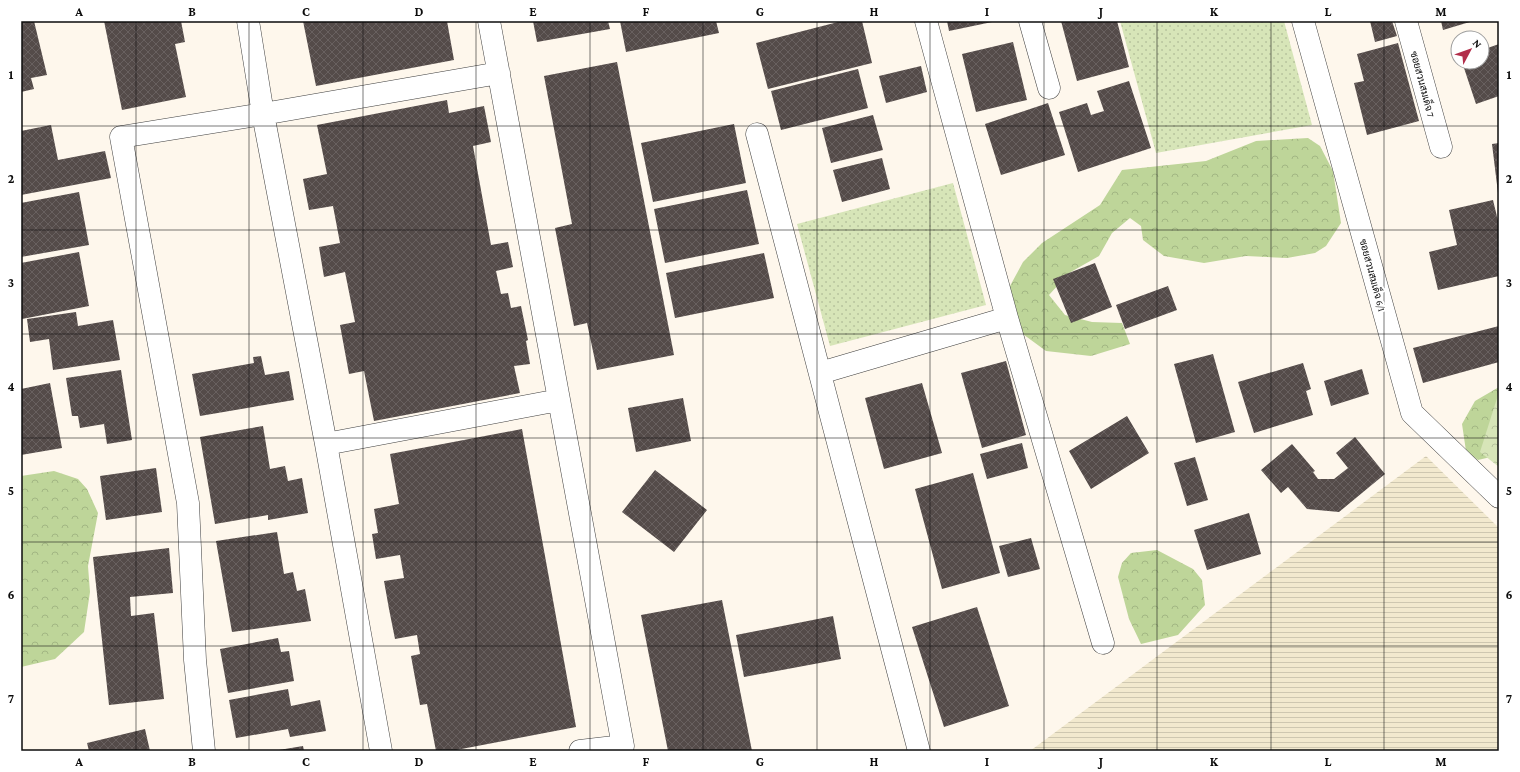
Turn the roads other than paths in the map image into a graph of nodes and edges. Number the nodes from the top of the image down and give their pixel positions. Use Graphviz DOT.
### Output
graph roads {
  1 [pos="248,21"];
  2 [pos="489,21"];
  3 [pos="926,21"];
  4 [pos="1030,21"];
  5 [pos="1303,21"];
  6 [pos="1406,21"];
  7 [pos="499,73"];
  8 [pos="1049,88"];
  9 [pos="263,114"];
  10 [pos="757,134"];
  11 [pos="1441,147"];
  12 [pos="1006,318"];
  13 [pos="820,373"];
  14 [pos="559,400"];
  15 [pos="326,444"];
  16 [pos="1499,497"];
  17 [pos="1104,643"];
  18 [pos="204,751"];
  19 [pos="381,751"];
  20 [pos="580,751"];
  21 [pos="919,751"];
  1 -- 9 [label="street"];
  2 -- 7 [label="street"];
  3 -- 12 [label="street"];
  4 -- 8 [label="street"];
  5 -- 16 [label="street, ซอยสวนสมเด็จ 6/1"];
  6 -- 11 [label="street, ซอยสวนสมเด็จ 7"];
  7 -- 9 [label="street"];
  7 -- 14 [label="street"];
  9 -- 15 [label="street"];
  9 -- 18 [label="street"];
  10 -- 13 [label="street"];
  12 -- 13 [label="street"];
  12 -- 17 [label="street"];
  13 -- 21 [label="street"];
  14 -- 15 [label="street"];
  14 -- 20 [label="street"];
  15 -- 19 [label="street"];
}
